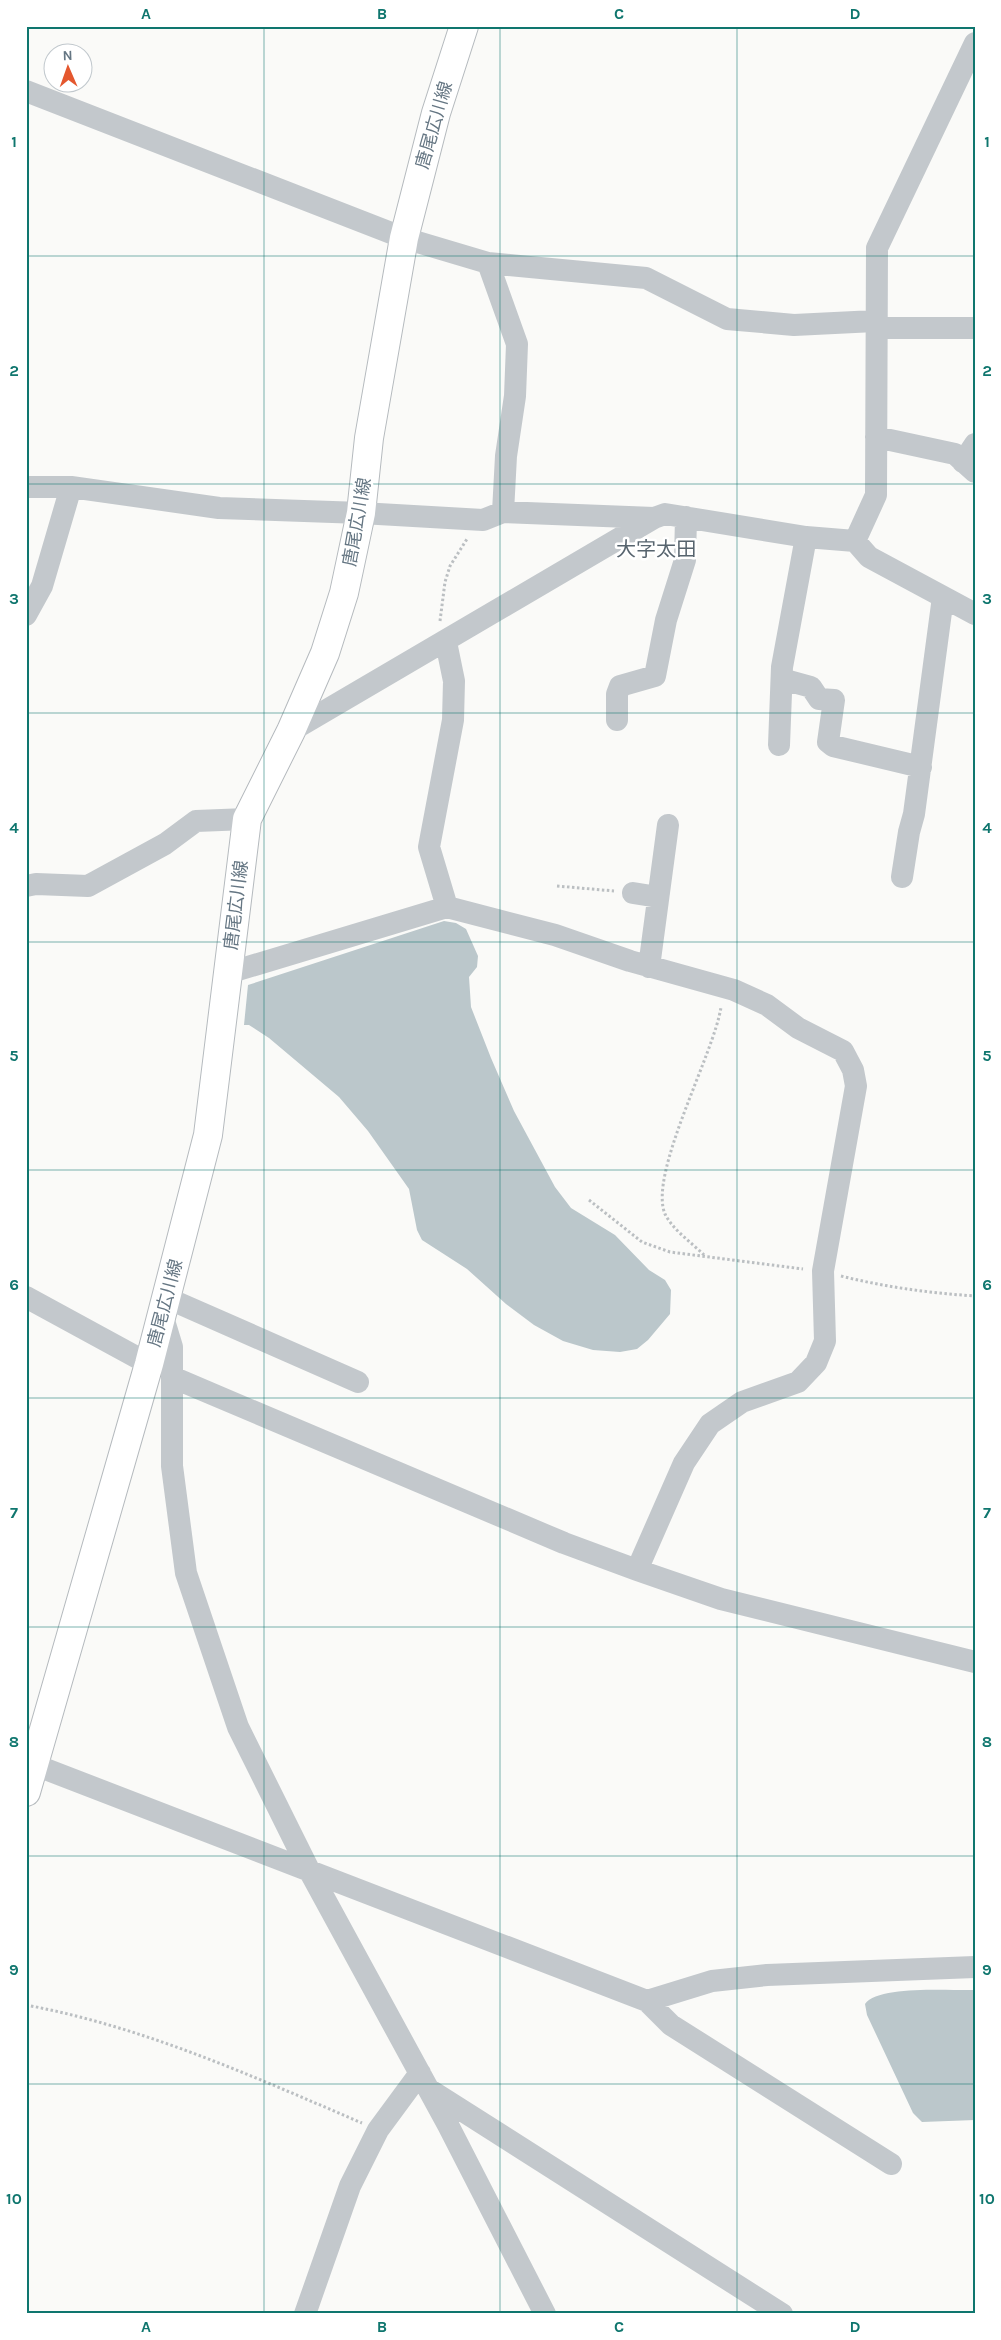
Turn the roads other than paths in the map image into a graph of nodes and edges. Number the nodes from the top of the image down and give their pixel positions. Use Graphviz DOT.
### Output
graph roads {
  1 [pos="464,26"];
  2 [pos="975,43"];
  3 [pos="26,91"];
  4 [pos="404,238"];
  5 [pos="488,263"];
  6 [pos="876,325"];
  7 [pos="975,328"];
  8 [pos="876,437"];
  9 [pos="971,459"];
  10 [pos="26,487"];
  11 [pos="71,487"];
  12 [pos="361,513"];
  13 [pos="493,516"];
  14 [pos="686,517"];
  15 [pos="654,518"];
  16 [pos="806,536"];
  17 [pos="854,540"];
  18 [pos="943,597"];
  19 [pos="975,614"];
  20 [pos="26,615"];
  21 [pos="442,644"];
  22 [pos="782,679"];
  23 [pos="617,720"];
  24 [pos="292,731"];
  25 [pos="779,745"];
  26 [pos="921,767"];
  27 [pos="247,819"];
  28 [pos="668,825"];
  29 [pos="902,877"];
  30 [pos="26,886"];
  31 [pos="633,893"];
  32 [pos="658,897"];
  33 [pos="447,907"];
  34 [pos="649,967"];
  35 [pos="228,973"];
  36 [pos="26,1296"];
  37 [pos="165,1306"];
  38 [pos="149,1364"];
  39 [pos="172,1377"];
  40 [pos="358,1382"];
  41 [pos="637,1570"];
  42 [pos="975,1662"];
  43 [pos="32,1761"];
  44 [pos="26,1792"];
  45 [pos="310,1872"];
  46 [pos="975,1967"];
  47 [pos="647,2001"];
  48 [pos="425,2081"];
  49 [pos="891,2164"];
  50 [pos="305,2314"];
  51 [pos="545,2314"];
  52 [pos="782,2314"];
  1 -- 4 [label="main road, 唐尾広川線"];
  2 -- 6 [label="street"];
  3 -- 4 [label="street"];
  4 -- 5 [label="street"];
  4 -- 12 [label="main road, 唐尾広川線"];
  5 -- 6 [label="street"];
  5 -- 13 [label="street"];
  6 -- 7 [label="street"];
  6 -- 8 [label="street"];
  8 -- 9 [label="street"];
  8 -- 17 [label="street"];
  10 -- 11 [label="street"];
  11 -- 12 [label="street"];
  11 -- 20 [label="street"];
  12 -- 13 [label="street"];
  12 -- 24 [label="main road, 唐尾広川線"];
  13 -- 15 [label="street"];
  14 -- 15 [label="street"];
  14 -- 16 [label="street"];
  14 -- 23 [label="street"];
  15 -- 21 [label="street"];
  16 -- 17 [label="street"];
  16 -- 22 [label="street"];
  17 -- 18 [label="street"];
  18 -- 19 [label="street"];
  18 -- 26 [label="street"];
  21 -- 24 [label="street"];
  21 -- 33 [label="street"];
  22 -- 25 [label="street"];
  22 -- 26 [label="street"];
  24 -- 27 [label="main road, 唐尾広川線"];
  26 -- 29 [label="street"];
  27 -- 30 [label="street"];
  27 -- 35 [label="main road, 唐尾広川線"];
  28 -- 32 [label="street"];
  31 -- 32 [label="street"];
  32 -- 34 [label="street"];
  33 -- 34 [label="street"];
  33 -- 35 [label="street"];
  34 -- 41 [label="street"];
  35 -- 37 [label="main road, 唐尾広川線"];
  36 -- 38 [label="street"];
  37 -- 38 [label="main road, 唐尾広川線"];
  37 -- 39 [label="street"];
  37 -- 40 [label="street"];
  38 -- 43 [label="main road, 唐尾広川線"];
  39 -- 41 [label="street"];
  39 -- 45 [label="street"];
  41 -- 42 [label="street"];
  43 -- 44 [label="main road, 唐尾広川線"];
  43 -- 45 [label="street"];
  45 -- 47 [label="street"];
  45 -- 48 [label="street"];
  46 -- 47 [label="street"];
  47 -- 49 [label="street"];
  48 -- 50 [label="street"];
  48 -- 51 [label="street"];
  48 -- 52 [label="street"];
}
